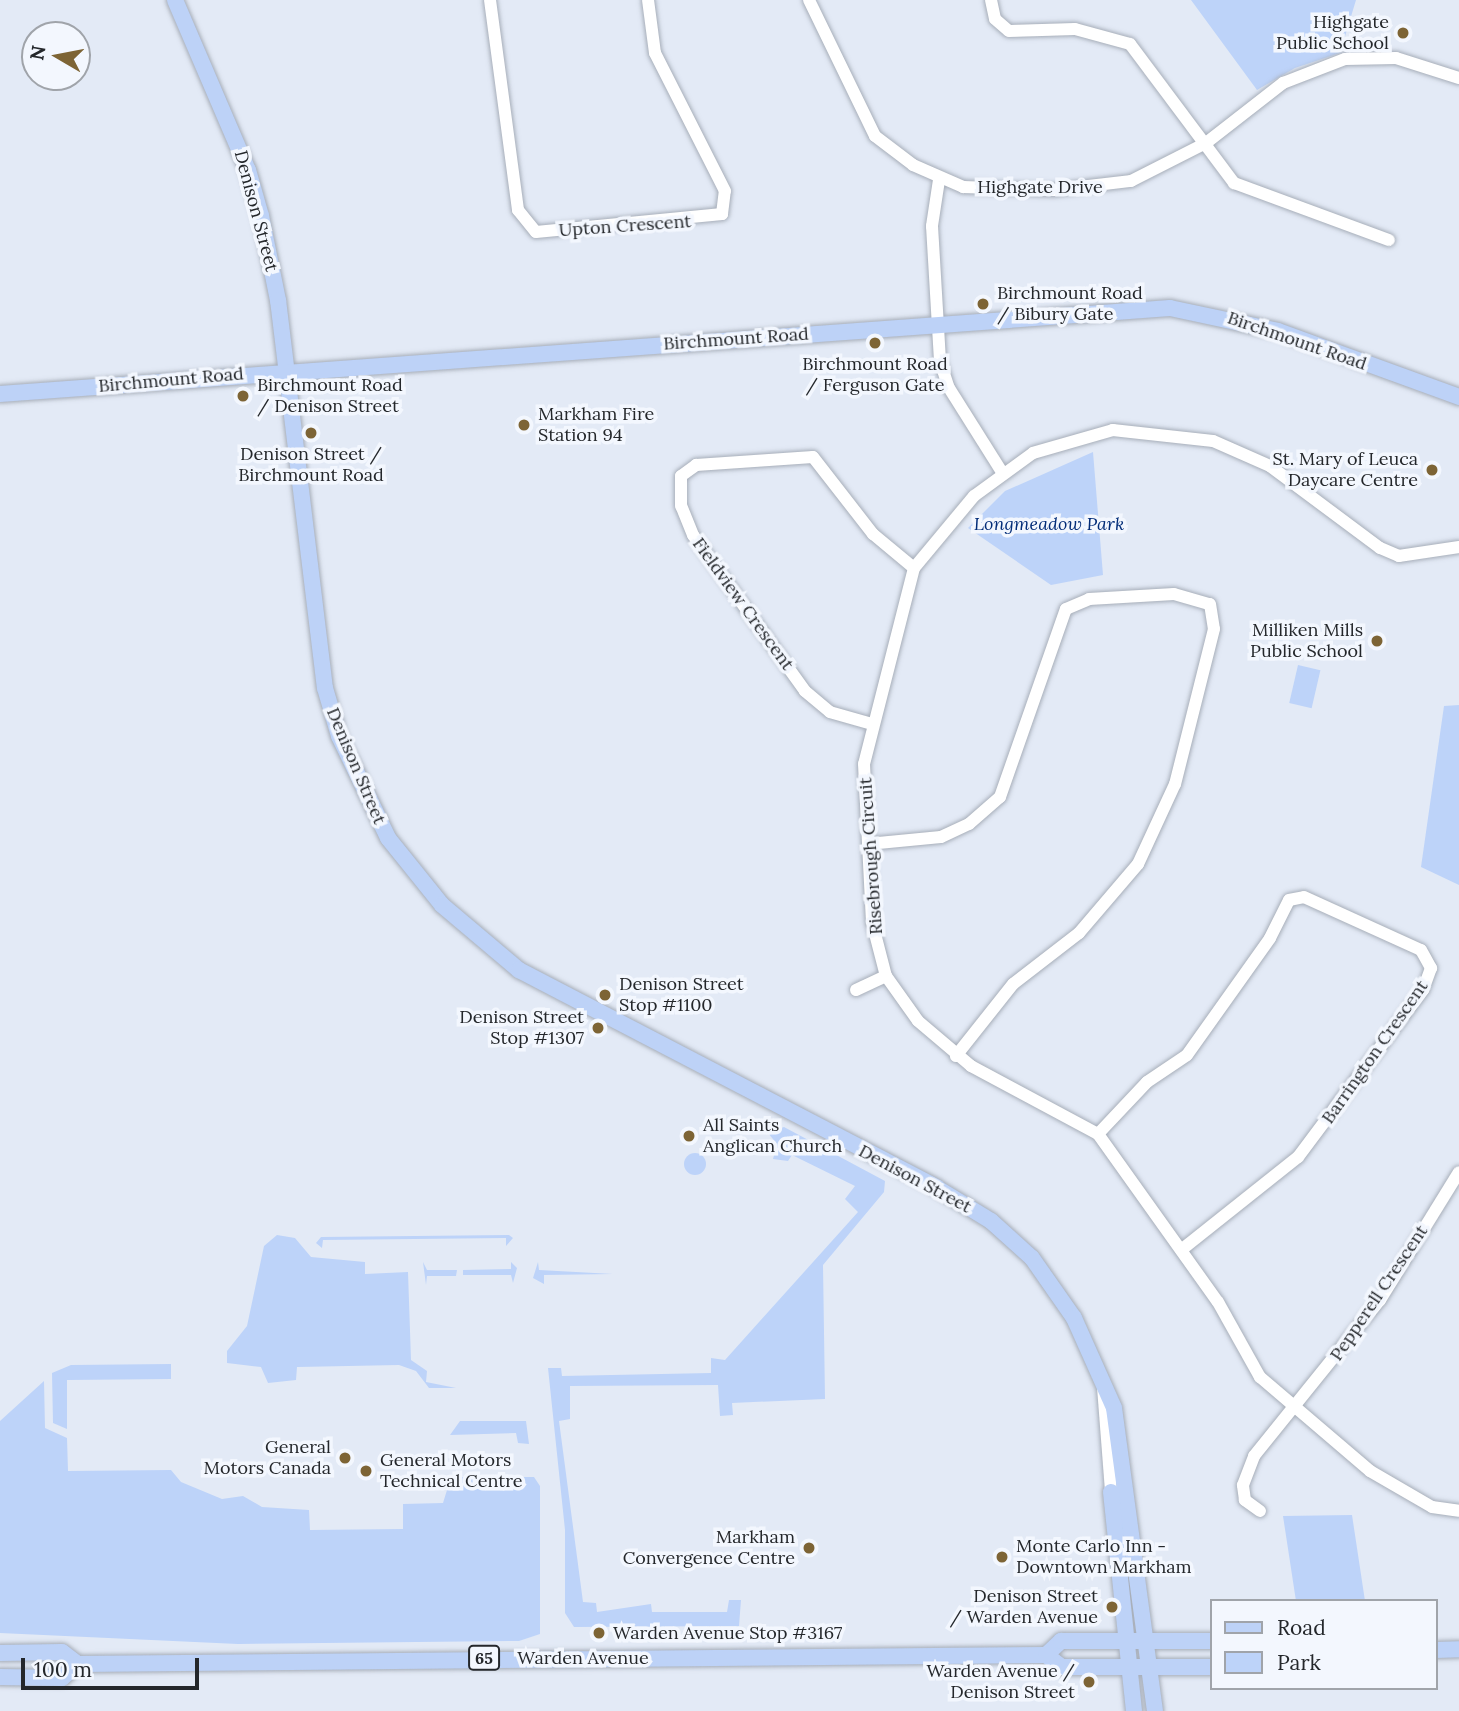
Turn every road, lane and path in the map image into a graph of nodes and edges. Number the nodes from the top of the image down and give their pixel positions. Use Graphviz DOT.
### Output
graph roads {
  1 [pos="175,0"];
  2 [pos="490,0"];
  3 [pos="648,0"];
  4 [pos="809,0"];
  5 [pos="991,0"];
  6 [pos="1459,78"];
  7 [pos="1206,143"];
  8 [pos="939,180"];
  9 [pos="1389,240"];
  10 [pos="936,324"];
  11 [pos="286,369"];
  12 [pos="0,394"];
  13 [pos="1459,397"];
  14 [pos="1002,472"];
  15 [pos="1459,547"];
  16 [pos="914,568"];
  17 [pos="872,724"];
  18 [pos="868,844"];
  19 [pos="887,976"];
  20 [pos="856,990"];
  21 [pos="956,1056"];
  22 [pos="1098,1134"];
  23 [pos="1459,1172"];
  24 [pos="1181,1250"];
  25 [pos="1103,1387"];
  26 [pos="1294,1410"];
  27 [pos="1111,1492"];
  28 [pos="1260,1511"];
  29 [pos="1459,1511"];
  30 [pos="1148,1641"];
  31 [pos="1126,1642"];
  32 [pos="1210,1642"];
  33 [pos="1459,1649"];
  34 [pos="1438,1650"];
  35 [pos="0,1653"];
  36 [pos="1046,1655"];
  37 [pos="78,1664"];
  38 [pos="1210,1667"];
  39 [pos="1129,1668"];
  40 [pos="1150,1668"];
  41 [pos="0,1677"];
  42 [pos="1134,1711"];
  43 [pos="1155,1711"];
  1 -- 11 [label="main road, Denison Street"];
  2 -- 3 [label="street, Upton Crescent"];
  4 -- 8 [label="street, Highgate Drive"];
  5 -- 7 [label="street"];
  6 -- 7 [label="street, Highgate Drive"];
  7 -- 8 [label="street, Highgate Drive"];
  7 -- 9 [label="street"];
  8 -- 10 [label="street"];
  10 -- 11 [label="main road, Birchmount Road"];
  10 -- 13 [label="main road, Birchmount Road"];
  10 -- 14 [label="street"];
  11 -- 12 [label="main road, Birchmount Road"];
  11 -- 25 [label="main road, Denison Street"];
  14 -- 15 [label="street, Risebrough Circuit"];
  14 -- 16 [label="street, Risebrough Circuit"];
  16 -- 17 [label="street, Risebrough Circuit"];
  16 -- 17 [label="street, Fieldview Crescent"];
  17 -- 18 [label="street, Risebrough Circuit"];
  18 -- 19 [label="street, Risebrough Circuit"];
  18 -- 21 [label="street"];
  19 -- 20 [label="street"];
  19 -- 21 [label="street, Risebrough Circuit"];
  21 -- 22 [label="street, Risebrough Circuit"];
  22 -- 24 [label="street, Risebrough Circuit"];
  22 -- 24 [label="street, Barrington Crescent"];
  23 -- 26 [label="street, Pepperell Crescent"];
  24 -- 26 [label="street, Risebrough Circuit"];
  25 -- 27 [label="street, Denison Street"];
  25 -- 30 [label="main road, Denison Street"];
  26 -- 28 [label="street, Pepperell Crescent"];
  26 -- 29 [label="street, Risebrough Circuit"];
  27 -- 31 [label="main road, Denison Street"];
  30 -- 31 [label="main road, Warden Avenue / 65"];
  30 -- 32 [label="main road, Warden Avenue / 65"];
  30 -- 40 [label="main road, Denison Street"];
  31 -- 36 [label="main road, Warden Avenue / 65"];
  31 -- 39 [label="main road, Denison Street"];
  33 -- 34 [label="main road"];
  35 -- 37 [label="main road, Warden Avenue / 65"];
  36 -- 37 [label="main road, Warden Avenue / 65"];
  36 -- 39 [label="main road, Warden Avenue / 65"];
  37 -- 41 [label="main road, Warden Avenue / 65"];
  38 -- 40 [label="main road, Warden Avenue / 65"];
  39 -- 40 [label="main road, Warden Avenue / 65"];
  39 -- 42 [label="main road, Denison Street"];
  40 -- 43 [label="main road, Denison Street"];
}
